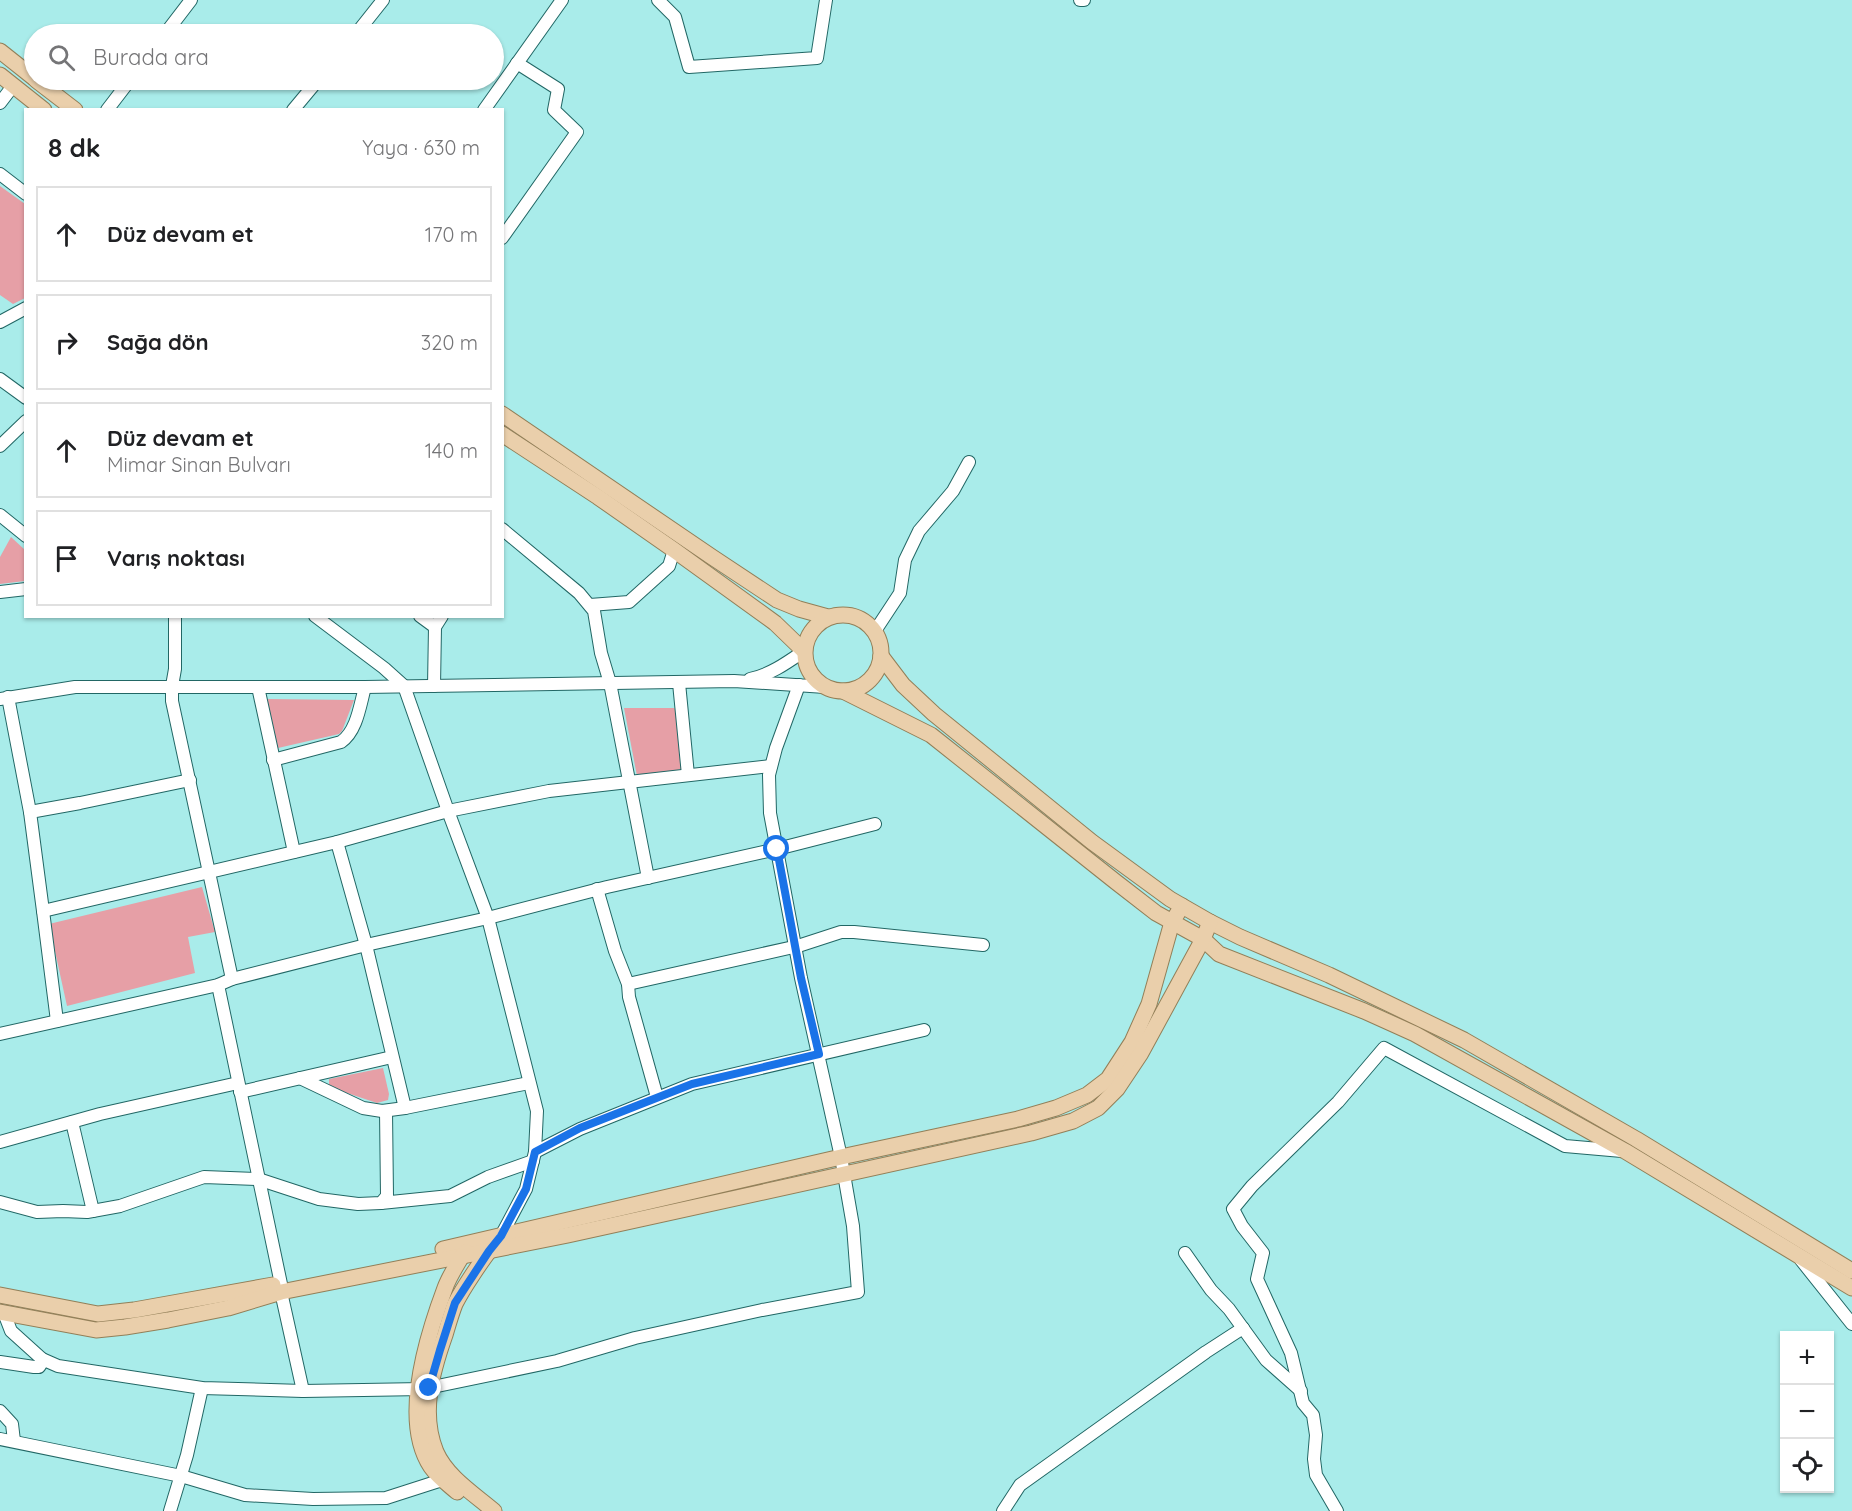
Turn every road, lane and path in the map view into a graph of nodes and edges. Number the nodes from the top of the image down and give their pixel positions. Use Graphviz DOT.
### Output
graph roads {
  1 [pos="191,0"];
  2 [pos="383,0"];
  3 [pos="562,0"];
  4 [pos="658,0"];
  5 [pos="826,0"];
  6 [pos="173,24"];
  7 [pos="364,24"];
  8 [pos="0,51"];
  9 [pos="517,63"];
  10 [pos="24,70"];
  11 [pos="0,75"];
  12 [pos="504,82"];
  13 [pos="13,86"];
  14 [pos="49,90"];
  15 [pos="122,90"];
  16 [pos="310,90"];
  17 [pos="498,90"];
  18 [pos="0,103"];
  19 [pos="41,108"];
  20 [pos="72,108"];
  21 [pos="109,108"];
  22 [pos="295,108"];
  23 [pos="485,108"];
  24 [pos="0,174"];
  25 [pos="24,192"];
  26 [pos="504,235"];
  27 [pos="0,308"];
  28 [pos="24,309"];
  29 [pos="5,319"];
  30 [pos="0,379"];
  31 [pos="24,397"];
  32 [pos="504,415"];
  33 [pos="24,423"];
  34 [pos="504,435"];
  35 [pos="0,446"];
  36 [pos="969,462"];
  37 [pos="0,515"];
  38 [pos="504,532"];
  39 [pos="24,534"];
  40 [pos="674,550"];
  41 [pos="24,589"];
  42 [pos="0,592"];
  43 [pos="590,605"];
  44 [pos="828,617"];
  45 [pos="174,618"];
  46 [pos="318,618"];
  47 [pos="423,618"];
  48 [pos="441,618"];
  49 [pos="435,627"];
  50 [pos="875,631"];
  51 [pos="804,651"];
  52 [pos="881,656"];
  53 [pos="734,681"];
  54 [pos="610,683"];
  55 [pos="679,683"];
  56 [pos="799,685"];
  57 [pos="172,686"];
  58 [pos="404,686"];
  59 [pos="434,686"];
  60 [pos="258,687"];
  61 [pos="365,687"];
  62 [pos="825,687"];
  63 [pos="843,691"];
  64 [pos="4,698"];
  65 [pos="273,760"];
  66 [pos="771,766"];
  67 [pos="688,776"];
  68 [pos="190,780"];
  69 [pos="630,782"];
  70 [pos="448,811"];
  71 [pos="30,812"];
  72 [pos="875,824"];
  73 [pos="337,842"];
  74 [pos="777,849"];
  75 [pos="294,852"];
  76 [pos="209,872"];
  77 [pos="648,878"];
  78 [pos="597,889"];
  79 [pos="1182,906"];
  80 [pos="44,911"];
  81 [pos="488,918"];
  82 [pos="1172,922"];
  83 [pos="1210,922"];
  84 [pos="1203,939"];
  85 [pos="366,945"];
  86 [pos="983,945"];
  87 [pos="795,947"];
  88 [pos="232,979"];
  89 [pos="628,984"];
  90 [pos="218,985"];
  91 [pos="57,1021"];
  92 [pos="924,1030"];
  93 [pos="0,1034"];
  94 [pos="819,1054"];
  95 [pos="392,1057"];
  96 [pos="300,1078"];
  97 [pos="529,1083"];
  98 [pos="239,1088"];
  99 [pos="657,1097"];
  100 [pos="405,1108"];
  101 [pos="386,1111"];
  102 [pos="72,1122"];
  103 [pos="0,1142"];
  104 [pos="1625,1151"];
  105 [pos="534,1157"];
  106 [pos="841,1157"];
  107 [pos="844,1174"];
  108 [pos="258,1179"];
  109 [pos="0,1202"];
  110 [pos="381,1203"];
  111 [pos="93,1211"];
  112 [pos="501,1236"];
  113 [pos="483,1246"];
  114 [pos="1185,1253"];
  115 [pos="1796,1254"];
  116 [pos="462,1256"];
  117 [pos="1852,1271"];
  118 [pos="281,1288"];
  119 [pos="1852,1288"];
  120 [pos="0,1295"];
  121 [pos="2,1312"];
  122 [pos="1852,1324"];
  123 [pos="1243,1328"];
  124 [pos="42,1359"];
  125 [pos="0,1362"];
  126 [pos="202,1388"];
  127 [pos="424,1389"];
  128 [pos="303,1391"];
  129 [pos="1302,1392"];
  130 [pos="0,1411"];
  131 [pos="0,1439"];
  132 [pos="14,1442"];
  133 [pos="181,1476"];
  134 [pos="442,1480"];
  135 [pos="170,1511"];
  136 [pos="480,1511"];
  137 [pos="494,1511"];
  138 [pos="1003,1511"];
  139 [pos="1337,1511"];
  1 -- 6 [label="street"];
  2 -- 7 [label="street"];
  3 -- 9 [label="street"];
  4 -- 5 [label="street"];
  8 -- 10 [label="main road"];
  9 -- 12 [label="street"];
  9 -- 26 [label="street"];
  11 -- 13 [label="main road"];
  13 -- 18 [label="street"];
  13 -- 19 [label="main road"];
  14 -- 20 [label="main road"];
  15 -- 21 [label="street"];
  16 -- 22 [label="street"];
  17 -- 23 [label="street"];
  24 -- 25 [label="street"];
  27 -- 29 [label="street"];
  28 -- 29 [label="street"];
  30 -- 31 [label="street"];
  32 -- 44 [label="main road"];
  33 -- 35 [label="street"];
  34 -- 40 [label="main road"];
  36 -- 50 [label="street"];
  37 -- 39 [label="street"];
  38 -- 43 [label="street"];
  40 -- 43 [label="street"];
  40 -- 51 [label="main road"];
  41 -- 42 [label="street"];
  43 -- 54 [label="street"];
  44 -- 50 [label="main road"];
  44 -- 51 [label="main road"];
  45 -- 57 [label="street"];
  46 -- 58 [label="street"];
  47 -- 49 [label="street"];
  48 -- 49 [label="street"];
  49 -- 59 [label="street"];
  50 -- 52 [label="main road"];
  51 -- 53 [label="street"];
  51 -- 62 [label="main road"];
  52 -- 63 [label="main road"];
  52 -- 79 [label="main road"];
  53 -- 55 [label="street"];
  53 -- 56 [label="street"];
  54 -- 55 [label="street"];
  54 -- 59 [label="street"];
  54 -- 69 [label="street"];
  55 -- 67 [label="street"];
  56 -- 62 [label="street"];
  56 -- 66 [label="street"];
  57 -- 60 [label="street"];
  57 -- 64 [label="street"];
  57 -- 68 [label="street"];
  58 -- 59 [label="street"];
  58 -- 61 [label="street"];
  58 -- 70 [label="street"];
  60 -- 61 [label="street"];
  60 -- 65 [label="street"];
  61 -- 65 [label="street"];
  62 -- 63 [label="main road"];
  63 -- 82 [label="main road"];
  64 -- 71 [label="street"];
  65 -- 75 [label="street"];
  66 -- 67 [label="street"];
  66 -- 74 [label="street"];
  67 -- 69 [label="street"];
  68 -- 71 [label="street"];
  68 -- 76 [label="street"];
  69 -- 70 [label="street"];
  69 -- 77 [label="street"];
  70 -- 73 [label="street"];
  70 -- 81 [label="street"];
  71 -- 80 [label="street"];
  72 -- 74 [label="street"];
  73 -- 75 [label="street"];
  73 -- 85 [label="street"];
  74 -- 77 [label="street"];
  74 -- 87 [label="street"];
  75 -- 76 [label="street"];
  76 -- 80 [label="street"];
  76 -- 88 [label="street"];
  77 -- 78 [label="street"];
  78 -- 81 [label="street"];
  78 -- 89 [label="street"];
  79 -- 82 [label="main road"];
  79 -- 83 [label="main road"];
  80 -- 91 [label="street"];
  81 -- 85 [label="street"];
  81 -- 97 [label="street"];
  82 -- 84 [label="main road"];
  82 -- 106 [label="main road"];
  83 -- 84 [label="main road"];
  83 -- 117 [label="main road"];
  84 -- 104 [label="main road"];
  84 -- 107 [label="main road"];
  85 -- 88 [label="street"];
  85 -- 95 [label="street"];
  86 -- 87 [label="street"];
  87 -- 89 [label="street"];
  87 -- 94 [label="street"];
  88 -- 90 [label="street"];
  89 -- 99 [label="street"];
  90 -- 91 [label="street"];
  90 -- 98 [label="street"];
  91 -- 93 [label="street"];
  92 -- 94 [label="street"];
  94 -- 99 [label="street"];
  94 -- 106 [label="street"];
  95 -- 96 [label="street"];
  95 -- 100 [label="street"];
  96 -- 98 [label="street"];
  96 -- 101 [label="street"];
  97 -- 100 [label="street"];
  97 -- 105 [label="street"];
  98 -- 102 [label="street"];
  98 -- 108 [label="street"];
  99 -- 105 [label="street"];
  100 -- 101 [label="street"];
  101 -- 110 [label="street"];
  102 -- 103 [label="street"];
  102 -- 111 [label="street"];
  104 -- 115 [label="main road"];
  104 -- 129 [label="street"];
  105 -- 110 [label="street"];
  105 -- 112 [label="street"];
  106 -- 107 [label="street"];
  106 -- 112 [label="main road"];
  107 -- 113 [label="main road"];
  107 -- 127 [label="street"];
  108 -- 110 [label="street"];
  108 -- 111 [label="street"];
  108 -- 118 [label="street"];
  109 -- 111 [label="street"];
  112 -- 113 [label="main road"];
  113 -- 116 [label="main road"];
  113 -- 118 [label="main road"];
  113 -- 127 [label="main road"];
  114 -- 123 [label="street"];
  115 -- 119 [label="main road"];
  115 -- 122 [label="street"];
  116 -- 118 [label="main road"];
  116 -- 127 [label="main road"];
  118 -- 120 [label="main road"];
  118 -- 121 [label="main road"];
  118 -- 128 [label="street"];
  121 -- 124 [label="street"];
  123 -- 129 [label="street"];
  123 -- 138 [label="street"];
  124 -- 125 [label="street"];
  124 -- 126 [label="street"];
  126 -- 128 [label="street"];
  126 -- 133 [label="street"];
  127 -- 128 [label="street"];
  127 -- 134 [label="main road"];
  127 -- 137 [label="main road"];
  129 -- 139 [label="street"];
  130 -- 132 [label="street"];
  131 -- 132 [label="street"];
  132 -- 133 [label="street"];
  133 -- 134 [label="street"];
  133 -- 135 [label="street"];
  134 -- 136 [label="main road"];
}
